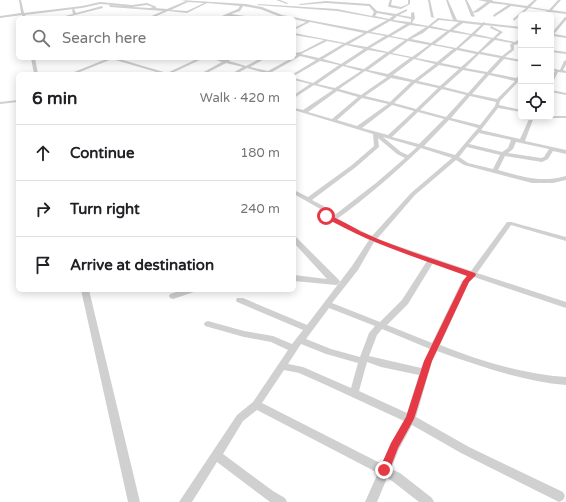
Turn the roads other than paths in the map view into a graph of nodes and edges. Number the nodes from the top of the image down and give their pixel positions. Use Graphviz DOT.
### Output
graph roads {
  1 [pos="20,0"];
  2 [pos="104,0"];
  3 [pos="127,0"];
  4 [pos="150,0"];
  5 [pos="180,0"];
  6 [pos="191,0"];
  7 [pos="277,0"];
  8 [pos="371,0"];
  9 [pos="390,0"];
  10 [pos="408,0"];
  11 [pos="429,0"];
  12 [pos="447,0"];
  13 [pos="466,0"];
  14 [pos="479,0"];
  15 [pos="514,0"];
  16 [pos="536,0"];
  17 [pos="560,0"];
  18 [pos="138,1"];
  19 [pos="210,1"];
  20 [pos="491,1"];
  21 [pos="355,2"];
  22 [pos="287,3"];
  23 [pos="343,3"];
  24 [pos="115,4"];
  25 [pos="142,4"];
  26 [pos="509,4"];
  27 [pos="87,5"];
  28 [pos="242,5"];
  29 [pos="250,5"];
  30 [pos="370,5"];
  31 [pos="110,6"];
  32 [pos="132,6"];
  33 [pos="528,7"];
  34 [pos="70,8"];
  35 [pos="150,9"];
  36 [pos="91,10"];
  37 [pos="338,10"];
  38 [pos="406,10"];
  39 [pos="550,10"];
  40 [pos="166,11"];
  41 [pos="376,12"];
  42 [pos="548,12"];
  43 [pos="413,13"];
  44 [pos="472,13"];
  45 [pos="566,13"];
  46 [pos="75,14"];
  47 [pos="228,15"];
  48 [pos="0,16"];
  49 [pos="24,16"];
  50 [pos="68,16"];
  51 [pos="86,16"];
  52 [pos="154,16"];
  53 [pos="225,16"];
  54 [pos="238,16"];
  55 [pos="281,16"];
  56 [pos="395,16"];
  57 [pos="494,16"];
  58 [pos="433,17"];
  59 [pos="296,18"];
  60 [pos="373,18"];
  61 [pos="412,18"];
  62 [pos="566,18"];
  63 [pos="310,20"];
  64 [pos="390,20"];
  65 [pos="455,20"];
  66 [pos="514,20"];
  67 [pos="463,21"];
  68 [pos="476,22"];
  69 [pos="484,23"];
  70 [pos="564,23"];
  71 [pos="409,24"];
  72 [pos="429,27"];
  73 [pos="491,27"];
  74 [pos="518,28"];
  75 [pos="296,29"];
  76 [pos="451,31"];
  77 [pos="369,32"];
  78 [pos="554,32"];
  79 [pos="296,34"];
  80 [pos="471,35"];
  81 [pos="554,35"];
  82 [pos="390,36"];
  83 [pos="566,38"];
  84 [pos="493,39"];
  85 [pos="327,40"];
  86 [pos="409,40"];
  87 [pos="518,43"];
  88 [pos="518,43"];
  89 [pos="432,44"];
  90 [pos="344,45"];
  91 [pos="456,48"];
  92 [pos="366,49"];
  93 [pos="554,51"];
  94 [pos="480,53"];
  95 [pos="566,53"];
  96 [pos="390,54"];
  97 [pos="298,55"];
  98 [pos="503,57"];
  99 [pos="412,59"];
  100 [pos="33,60"];
  101 [pos="107,60"];
  102 [pos="119,60"];
  103 [pos="198,60"];
  104 [pos="221,60"];
  105 [pos="260,60"];
  106 [pos="289,60"];
  107 [pos="319,60"];
  108 [pos="518,60"];
  109 [pos="226,61"];
  110 [pos="566,61"];
  111 [pos="436,64"];
  112 [pos="341,65"];
  113 [pos="249,66"];
  114 [pos="462,69"];
  115 [pos="365,70"];
  116 [pos="554,70"];
  117 [pos="559,71"];
  118 [pos="36,72"];
  119 [pos="76,72"];
  120 [pos="160,72"];
  121 [pos="171,72"];
  122 [pos="206,72"];
  123 [pos="237,72"];
  124 [pos="264,72"];
  125 [pos="269,72"];
  126 [pos="566,72"];
  127 [pos="296,74"];
  128 [pos="488,74"];
  129 [pos="391,76"];
  130 [pos="554,78"];
  131 [pos="296,80"];
  132 [pos="414,82"];
  133 [pos="518,82"];
  134 [pos="518,83"];
  135 [pos="312,84"];
  136 [pos="441,88"];
  137 [pos="337,90"];
  138 [pos="554,92"];
  139 [pos="470,94"];
  140 [pos="566,94"];
  141 [pos="296,96"];
  142 [pos="362,96"];
  143 [pos="16,101"];
  144 [pos="0,103"];
  145 [pos="498,103"];
  146 [pos="391,104"];
  147 [pos="296,110"];
  148 [pos="518,110"];
  149 [pos="418,111"];
  150 [pos="304,112"];
  151 [pos="554,117"];
  152 [pos="566,117"];
  153 [pos="448,119"];
  154 [pos="334,120"];
  155 [pos="531,120"];
  156 [pos="358,128"];
  157 [pos="480,129"];
  158 [pos="375,133"];
  159 [pos="389,137"];
  160 [pos="514,139"];
  161 [pos="522,141"];
  162 [pos="466,145"];
  163 [pos="421,146"];
  164 [pos="552,148"];
  165 [pos="566,152"];
  166 [pos="503,154"];
  167 [pos="456,157"];
  168 [pos="409,158"];
  169 [pos="494,172"];
  170 [pos="566,178"];
  171 [pos="296,193"];
  172 [pos="308,200"];
  173 [pos="333,219"];
  174 [pos="373,239"];
  175 [pos="566,239"];
  176 [pos="296,241"];
  177 [pos="431,260"];
  178 [pos="472,275"];
  179 [pos="296,278"];
  180 [pos="334,281"];
  181 [pos="341,285"];
  182 [pos="85,292"];
  183 [pos="183,292"];
  184 [pos="173,296"];
  185 [pos="240,300"];
  186 [pos="327,304"];
  187 [pos="566,305"];
  188 [pos="208,324"];
  189 [pos="381,324"];
  190 [pos="309,329"];
  191 [pos="300,340"];
  192 [pos="434,347"];
  193 [pos="293,349"];
  194 [pos="363,359"];
  195 [pos="283,366"];
  196 [pos="425,372"];
  197 [pos="566,381"];
  198 [pos="354,393"];
  199 [pos="256,405"];
  200 [pos="410,419"];
  201 [pos="216,455"];
  202 [pos="384,470"];
  203 [pos="559,496"];
  204 [pos="134,502"];
  205 [pos="185,502"];
  206 [pos="281,502"];
  207 [pos="371,502"];
  208 [pos="428,502"];
  1 -- 49 [label="street"];
  2 -- 27 [label="street"];
  3 -- 24 [label="street"];
  4 -- 25 [label="street"];
  5 -- 6 [label="street"];
  6 -- 19 [label="street"];
  6 -- 40 [label="street"];
  7 -- 22 [label="street"];
  8 -- 30 [label="street"];
  9 -- 10 [label="street"];
  11 -- 58 [label="street"];
  12 -- 65 [label="street"];
  13 -- 44 [label="street"];
  14 -- 20 [label="street"];
  15 -- 26 [label="street"];
  16 -- 33 [label="street"];
  17 -- 39 [label="street"];
  18 -- 32 [label="street"];
  19 -- 28 [label="street"];
  19 -- 40 [label="street"];
  20 -- 26 [label="street"];
  20 -- 44 [label="street"];
  21 -- 23 [label="street"];
  21 -- 30 [label="street"];
  22 -- 23 [label="street"];
  22 -- 29 [label="street"];
  23 -- 37 [label="street"];
  24 -- 27 [label="street"];
  24 -- 31 [label="street"];
  24 -- 32 [label="street"];
  25 -- 32 [label="street"];
  25 -- 35 [label="street"];
  26 -- 33 [label="street"];
  26 -- 57 [label="street"];
  27 -- 34 [label="street"];
  27 -- 36 [label="street"];
  28 -- 29 [label="street"];
  28 -- 47 [label="street"];
  28 -- 55 [label="street"];
  29 -- 37 [label="street"];
  30 -- 41 [label="street"];
  31 -- 35 [label="street"];
  31 -- 36 [label="street"];
  33 -- 39 [label="street"];
  33 -- 66 [label="street"];
  34 -- 46 [label="street"];
  34 -- 49 [label="street"];
  35 -- 40 [label="street"];
  36 -- 46 [label="street"];
  36 -- 51 [label="street"];
  37 -- 60 [label="street"];
  38 -- 56 [label="street"];
  39 -- 42 [label="street"];
  39 -- 45 [label="street"];
  40 -- 52 [label="street"];
  41 -- 56 [label="street"];
  41 -- 60 [label="street"];
  43 -- 61 [label="street"];
  44 -- 68 [label="street"];
  46 -- 50 [label="street"];
  47 -- 53 [label="street"];
  47 -- 54 [label="street"];
  48 -- 49 [label="street"];
  56 -- 61 [label="street"];
  56 -- 64 [label="street"];
  59 -- 63 [label="street"];
  60 -- 64 [label="street"];
  61 -- 71 [label="street"];
  62 -- 70 [label="street"];
  63 -- 75 [label="street"];
  63 -- 77 [label="street"];
  64 -- 71 [label="street"];
  64 -- 77 [label="street"];
  65 -- 67 [label="street"];
  65 -- 72 [label="street"];
  67 -- 68 [label="street"];
  67 -- 76 [label="street"];
  68 -- 69 [label="street"];
  69 -- 74 [label="street"];
  69 -- 80 [label="street"];
  70 -- 78 [label="street"];
  71 -- 72 [label="street"];
  71 -- 82 [label="street"];
  72 -- 76 [label="street"];
  72 -- 86 [label="street"];
  73 -- 84 [label="street"];
  76 -- 80 [label="street"];
  76 -- 89 [label="street"];
  77 -- 82 [label="street"];
  77 -- 90 [label="street"];
  79 -- 85 [label="street"];
  80 -- 84 [label="street"];
  80 -- 91 [label="street"];
  81 -- 83 [label="street"];
  82 -- 86 [label="street"];
  82 -- 92 [label="street"];
  84 -- 87 [label="street"];
  84 -- 94 [label="street"];
  85 -- 90 [label="street"];
  85 -- 97 [label="street"];
  86 -- 89 [label="street"];
  86 -- 96 [label="street"];
  88 -- 98 [label="street"];
  89 -- 91 [label="street"];
  89 -- 99 [label="street"];
  90 -- 92 [label="street"];
  90 -- 107 [label="street"];
  91 -- 94 [label="street"];
  91 -- 111 [label="street"];
  92 -- 96 [label="street"];
  92 -- 112 [label="street"];
  93 -- 95 [label="street"];
  94 -- 98 [label="street"];
  94 -- 114 [label="street"];
  96 -- 99 [label="street"];
  96 -- 115 [label="street"];
  97 -- 107 [label="street"];
  98 -- 108 [label="street"];
  98 -- 128 [label="street"];
  99 -- 111 [label="street"];
  99 -- 129 [label="street"];
  100 -- 118 [label="street"];
  101 -- 119 [label="street"];
  102 -- 120 [label="street"];
  103 -- 121 [label="street"];
  104 -- 109 [label="street"];
  105 -- 113 [label="street"];
  106 -- 125 [label="street"];
  107 -- 112 [label="street"];
  107 -- 127 [label="street"];
  109 -- 113 [label="street"];
  109 -- 122 [label="street"];
  110 -- 117 [label="street"];
  111 -- 114 [label="street"];
  111 -- 132 [label="street"];
  112 -- 115 [label="street"];
  112 -- 135 [label="street"];
  113 -- 123 [label="street"];
  113 -- 124 [label="street"];
  114 -- 128 [label="street"];
  114 -- 136 [label="street"];
  115 -- 129 [label="street"];
  115 -- 137 [label="street"];
  116 -- 117 [label="street"];
  117 -- 126 [label="street"];
  117 -- 130 [label="street"];
  128 -- 133 [label="street"];
  128 -- 139 [label="street"];
  129 -- 132 [label="street"];
  129 -- 142 [label="street"];
  131 -- 135 [label="street"];
  132 -- 136 [label="street"];
  132 -- 146 [label="street"];
  134 -- 145 [label="street"];
  135 -- 137 [label="street"];
  135 -- 141 [label="street"];
  136 -- 139 [label="street"];
  136 -- 149 [label="street"];
  137 -- 142 [label="street"];
  137 -- 150 [label="street"];
  138 -- 140 [label="street"];
  139 -- 145 [label="street"];
  139 -- 153 [label="street"];
  142 -- 146 [label="street"];
  142 -- 154 [label="street"];
  143 -- 144 [label="street"];
  145 -- 148 [label="street"];
  145 -- 157 [label="street"];
  146 -- 149 [label="street"];
  146 -- 156 [label="street"];
  147 -- 150 [label="street"];
  149 -- 153 [label="street"];
  149 -- 159 [label="street"];
  150 -- 154 [label="street"];
  151 -- 152 [label="street"];
  153 -- 157 [label="street"];
  153 -- 163 [label="street"];
  154 -- 156 [label="street"];
  155 -- 161 [label="street"];
  156 -- 158 [label="street"];
  157 -- 160 [label="street"];
  157 -- 162 [label="street"];
  158 -- 159 [label="street"];
  158 -- 168 [label="street"];
  158 -- 172 [label="street"];
  159 -- 163 [label="street"];
  160 -- 161 [label="street"];
  160 -- 166 [label="street"];
  161 -- 164 [label="street"];
  162 -- 166 [label="street"];
  162 -- 167 [label="street"];
  163 -- 167 [label="street"];
  163 -- 168 [label="street"];
  164 -- 165 [label="street"];
  164 -- 166 [label="street"];
  166 -- 169 [label="street"];
  167 -- 169 [label="street"];
  167 -- 174 [label="street"];
  168 -- 173 [label="street"];
  169 -- 170 [label="street"];
  171 -- 172 [label="street"];
  172 -- 173 [label="street"];
  173 -- 174 [label="street"];
  174 -- 177 [label="street"];
  174 -- 181 [label="street"];
  175 -- 178 [label="street"];
  176 -- 180 [label="street"];
  177 -- 178 [label="street"];
  177 -- 189 [label="street"];
  178 -- 187 [label="street"];
  178 -- 192 [label="street"];
  179 -- 180 [label="street"];
  180 -- 181 [label="street"];
  181 -- 186 [label="street"];
  182 -- 204 [label="street"];
  183 -- 184 [label="street"];
  185 -- 190 [label="street"];
  186 -- 189 [label="street"];
  186 -- 190 [label="street"];
  188 -- 193 [label="street"];
  189 -- 192 [label="street"];
  189 -- 194 [label="street"];
  190 -- 191 [label="street"];
  191 -- 193 [label="street"];
  191 -- 194 [label="street"];
  192 -- 196 [label="street"];
  192 -- 197 [label="street"];
  193 -- 195 [label="street"];
  194 -- 196 [label="street"];
  194 -- 198 [label="street"];
  195 -- 198 [label="street"];
  195 -- 199 [label="street"];
  196 -- 200 [label="street"];
  198 -- 200 [label="street"];
  199 -- 201 [label="street"];
  199 -- 202 [label="street"];
  200 -- 202 [label="street"];
  200 -- 203 [label="street"];
  201 -- 205 [label="street"];
  201 -- 206 [label="street"];
  202 -- 207 [label="street"];
  202 -- 208 [label="street"];
}
